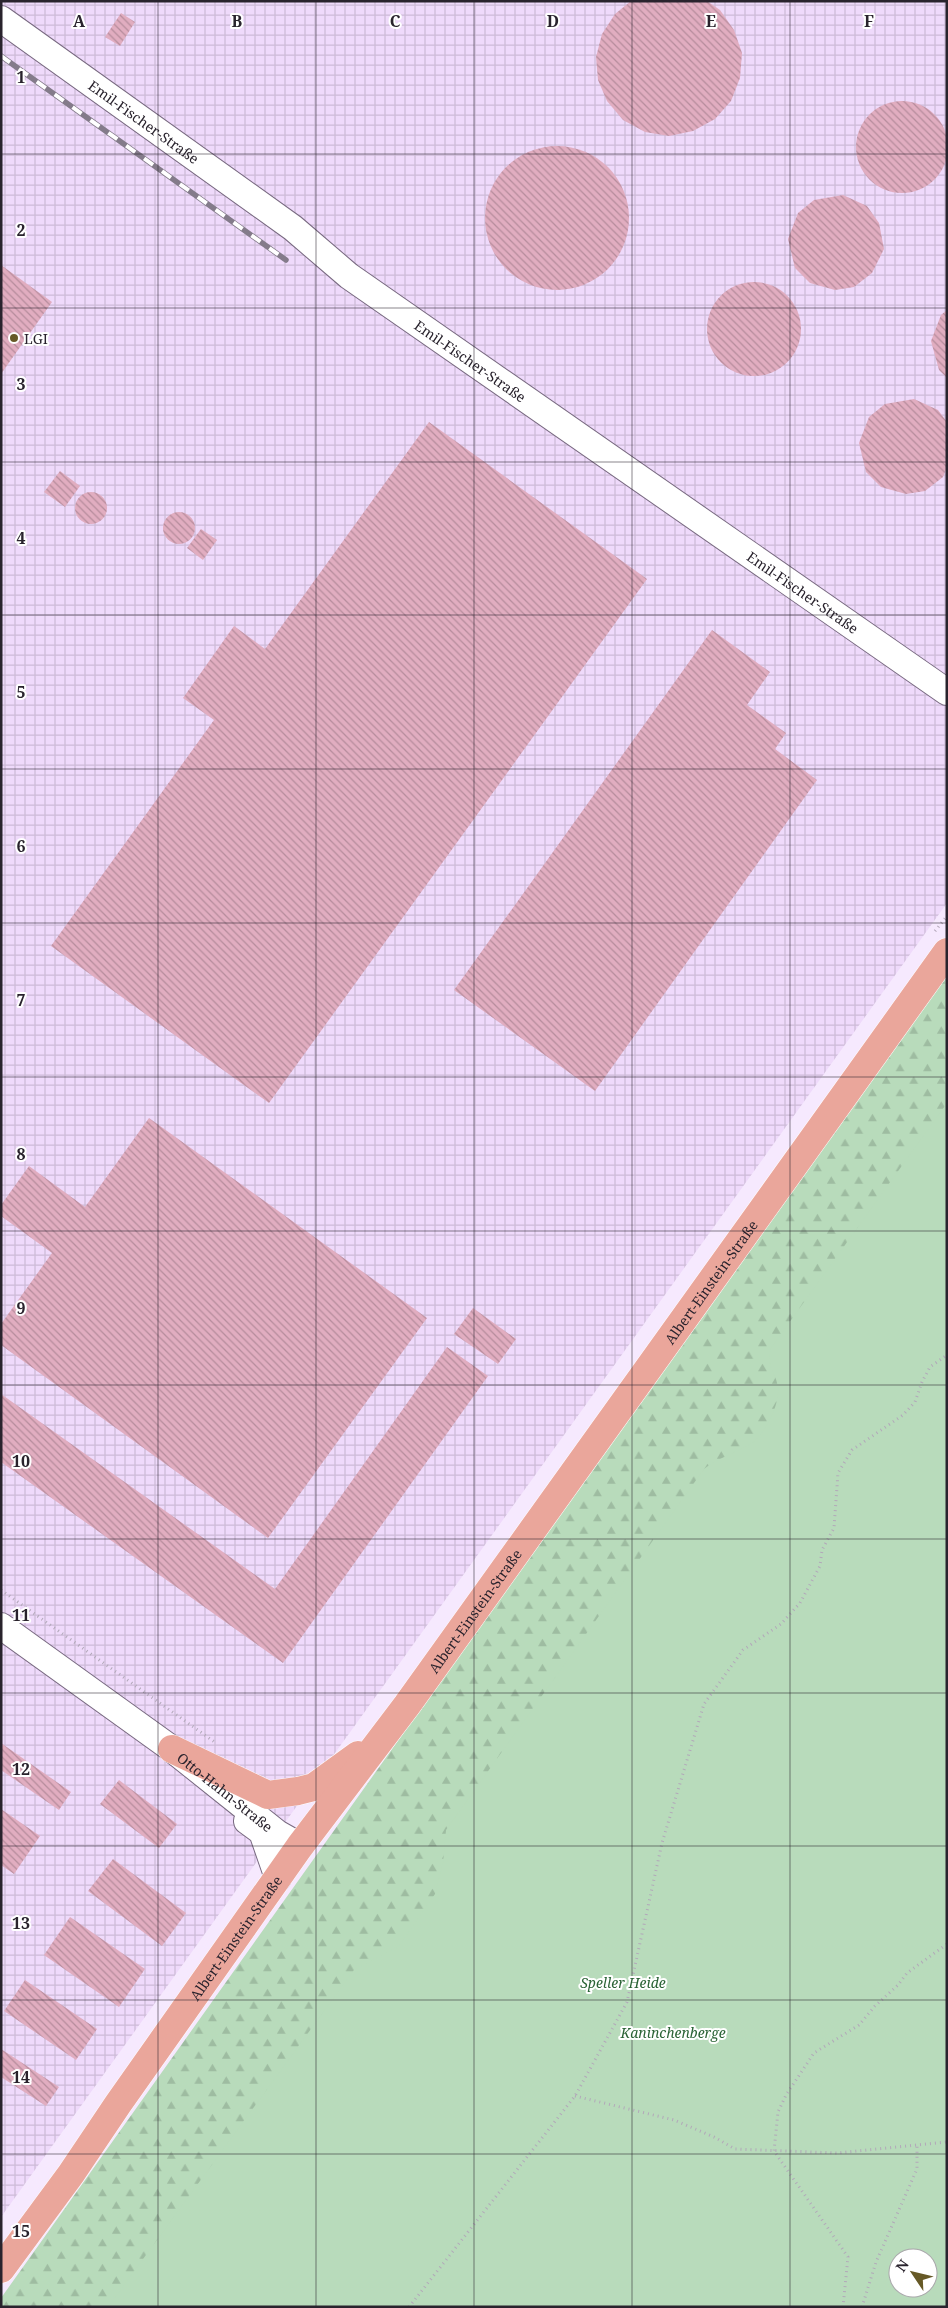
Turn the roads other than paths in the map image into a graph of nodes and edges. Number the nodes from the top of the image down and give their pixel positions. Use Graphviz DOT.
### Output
graph roads {
  1 [pos="1,20"];
  2 [pos="947,692"];
  3 [pos="947,952"];
  4 [pos="1,1626"];
  5 [pos="380,1740"];
  6 [pos="162,1742"];
  7 [pos="300,1846"];
  8 [pos="278,1878"];
  9 [pos="9,2248"];
  10 [pos="1,2270"];
  11 [pos="1,2275"];
  1 -- 2 [label="street, Emil-Fischer-Straße"];
  3 -- 5 [label="main road, Albert-Einstein-Straße"];
  4 -- 6 [label="street, Otto-Hahn-Straße"];
  5 -- 6 [label="main road"];
  5 -- 7 [label="main road, Albert-Einstein-Straße"];
  6 -- 7 [label="street, Otto-Hahn-Straße"];
  6 -- 8 [label="street, Otto-Hahn-Straße"];
  7 -- 8 [label="main road, Albert-Einstein-Straße"];
  8 -- 9 [label="main road, Albert-Einstein-Straße"];
  9 -- 10 [label="main road, Albert-Einstein-Straße"];
  9 -- 11 [label="main road"];
}
